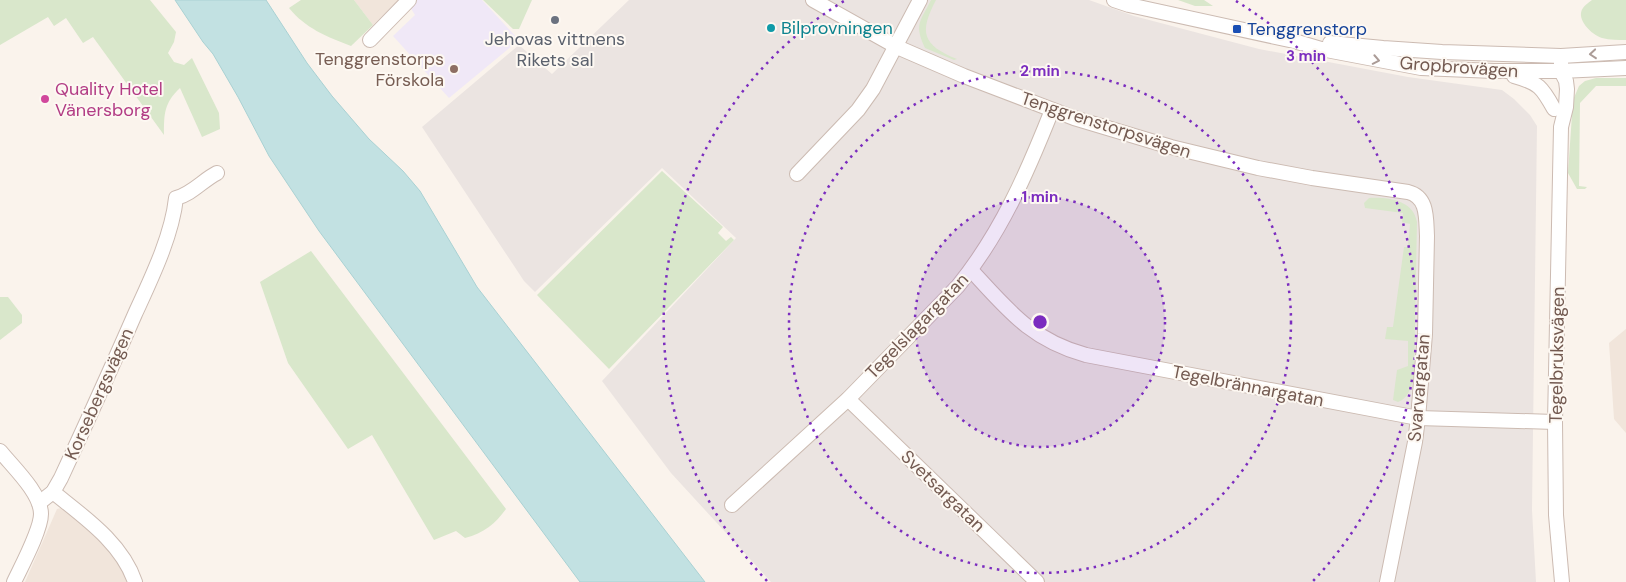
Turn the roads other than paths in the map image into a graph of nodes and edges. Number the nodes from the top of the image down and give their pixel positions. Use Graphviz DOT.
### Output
graph roads {
  1 [pos="409,0"];
  2 [pos="813,0"];
  3 [pos="920,0"];
  4 [pos="1114,0"];
  5 [pos="1152,0"];
  6 [pos="1204,22"];
  7 [pos="370,40"];
  8 [pos="1294,41"];
  9 [pos="897,47"];
  10 [pos="1626,52"];
  11 [pos="1561,56"];
  12 [pos="1626,68"];
  13 [pos="1494,71"];
  14 [pos="1561,72"];
  15 [pos="1554,109"];
  16 [pos="1052,110"];
  17 [pos="1561,127"];
  18 [pos="217,173"];
  19 [pos="797,174"];
  20 [pos="1416,194"];
  21 [pos="971,270"];
  22 [pos="848,399"];
  23 [pos="1418,418"];
  24 [pos="1555,422"];
  25 [pos="0,451"];
  26 [pos="53,492"];
  27 [pos="39,503"];
  28 [pos="732,505"];
  29 [pos="14,582"];
  30 [pos="135,582"];
  31 [pos="1037,582"];
  32 [pos="1387,582"];
  33 [pos="1562,582"];
  1 -- 7 [label="street"];
  2 -- 9 [label="street, Tenggrenstorpsvägen"];
  3 -- 9 [label="street"];
  4 -- 6 [label="street, Gropbrovägen"];
  5 -- 6 [label="street, Gropbrovägen"];
  6 -- 8 [label="street, Gropbrovägen"];
  8 -- 11 [label="street, Gropbrovägen"];
  8 -- 13 [label="street, Gropbrovägen, one-way"];
  9 -- 16 [label="street, Tenggrenstorpsvägen"];
  9 -- 19 [label="street"];
  10 -- 11 [label="street, Gropbrovägen, one-way"];
  11 -- 14 [label="street, Tegelbruksvägen"];
  12 -- 14 [label="street, Gropbrovägen"];
  13 -- 14 [label="street, Gropbrovägen"];
  13 -- 15 [label="street"];
  14 -- 15 [label="street, Tegelbruksvägen"];
  14 -- 17 [label="street, Tegelbruksvägen"];
  15 -- 17 [label="street, Tegelbruksvägen"];
  16 -- 20 [label="street, Tenggrenstorpsvägen"];
  16 -- 21 [label="street, Tegelslagargatan"];
  17 -- 24 [label="street, Tegelbruksvägen"];
  18 -- 26 [label="street, Korsebergsvägen"];
  20 -- 23 [label="street, Svarvargatan"];
  21 -- 22 [label="street, Tegelslagargatan"];
  21 -- 23 [label="street, Tegelbrännargatan"];
  22 -- 28 [label="street, Tegelslagargatan"];
  22 -- 31 [label="street, Svetsargatan"];
  23 -- 24 [label="street, Tegelbrännargatan"];
  23 -- 32 [label="street, Svarvargatan"];
  24 -- 33 [label="street, Tegelbruksvägen"];
  25 -- 27 [label="street"];
  26 -- 27 [label="street, Korsebergsvägen"];
  26 -- 30 [label="street"];
  27 -- 29 [label="street"];
}
